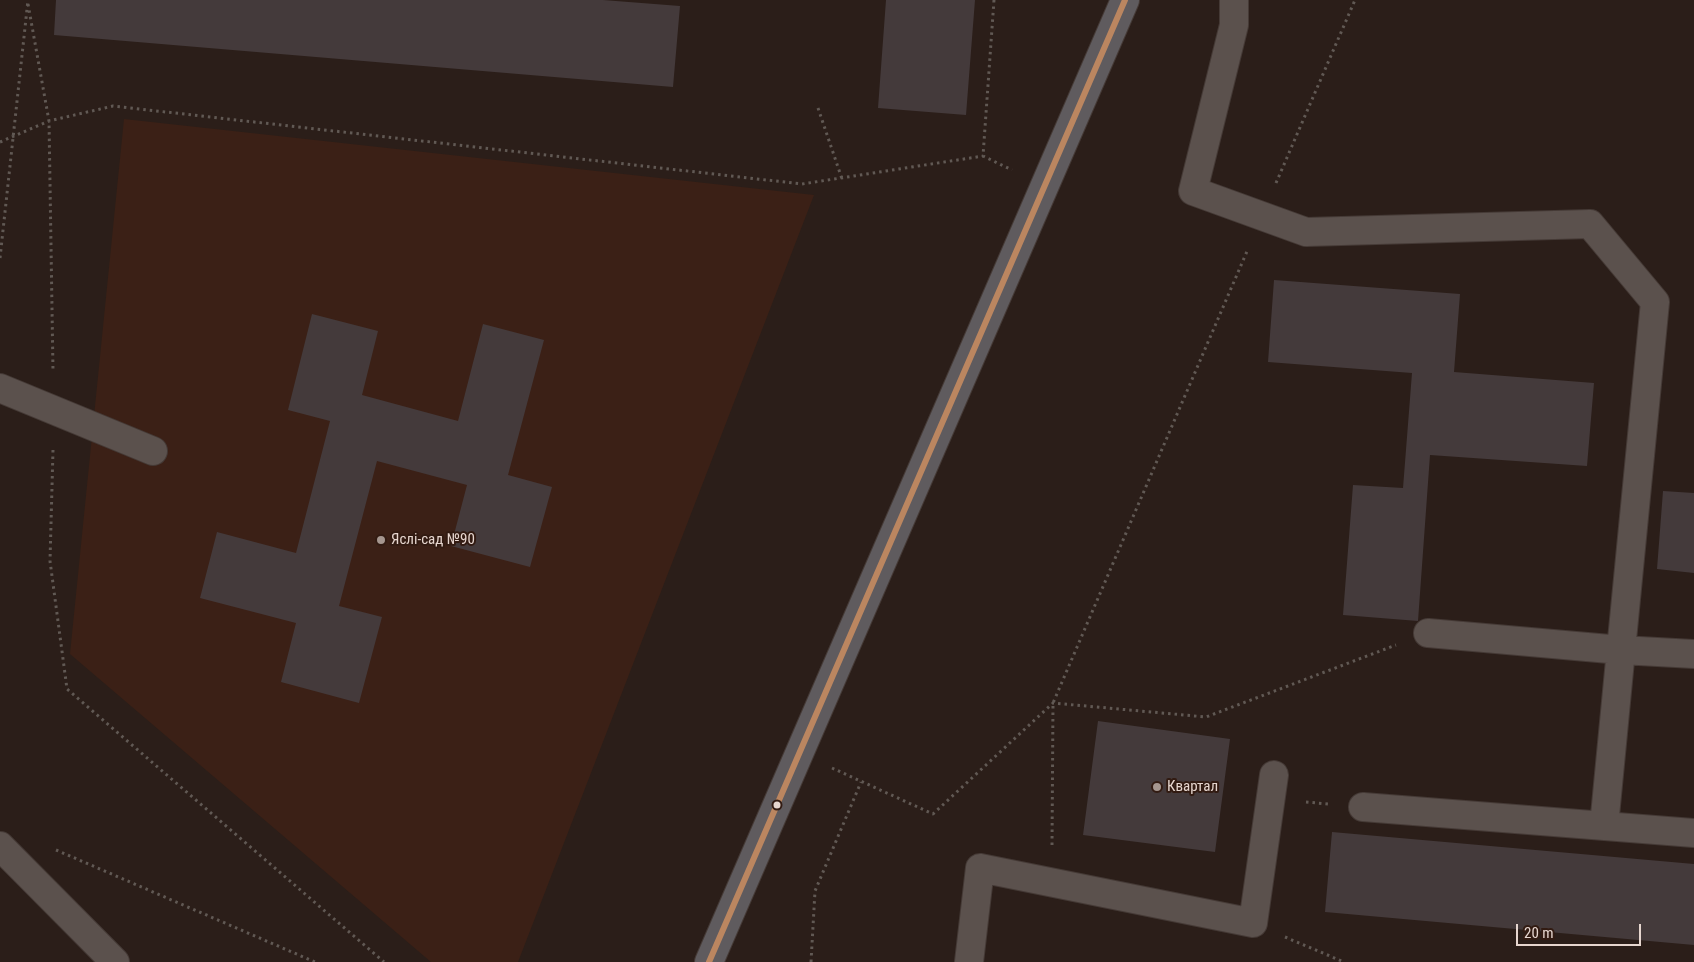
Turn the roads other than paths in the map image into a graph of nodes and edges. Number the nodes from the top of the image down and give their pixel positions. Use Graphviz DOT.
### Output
graph roads {
  1 [pos="1125,0"];
  2 [pos="1234,0"];
  3 [pos="0,388"];
  4 [pos="153,451"];
  5 [pos="1428,633"];
  6 [pos="1621,650"];
  7 [pos="1694,654"];
  8 [pos="1272,787"];
  9 [pos="1363,807"];
  10 [pos="1604,826"];
  11 [pos="1694,833"];
  12 [pos="0,846"];
  13 [pos="116,962"];
  14 [pos="709,962"];
  15 [pos="969,962"];
  1 -- 14 [label="main road"];
  2 -- 6 [label="street"];
  3 -- 4 [label="street"];
  5 -- 6 [label="street"];
  6 -- 7 [label="street"];
  6 -- 10 [label="street"];
  8 -- 15 [label="street"];
  9 -- 10 [label="street"];
  10 -- 11 [label="street"];
  12 -- 13 [label="street"];
}
